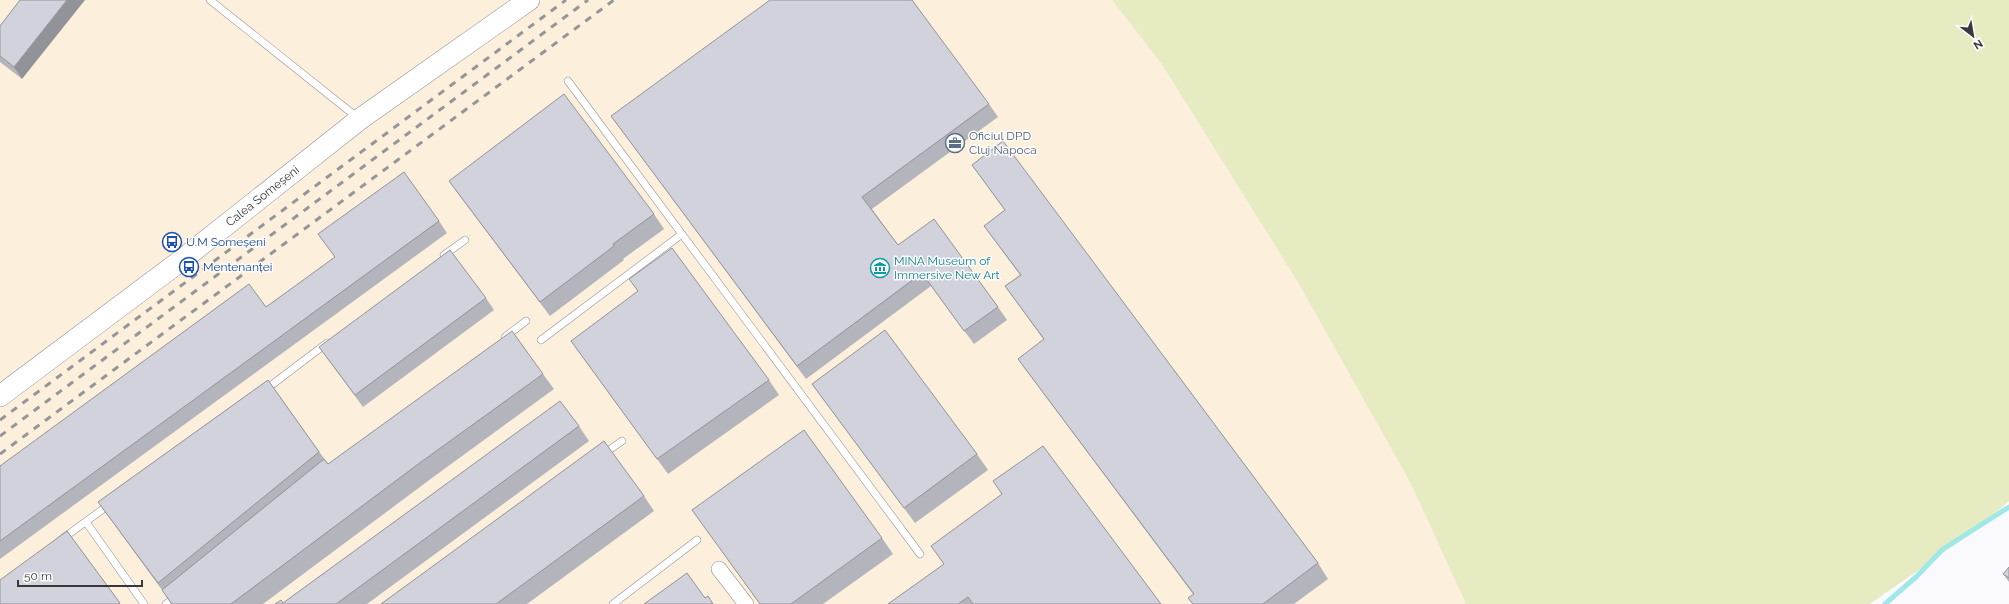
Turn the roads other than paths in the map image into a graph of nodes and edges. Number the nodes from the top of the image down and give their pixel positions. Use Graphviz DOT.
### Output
graph roads {
  1 [pos="210,0"];
  2 [pos="529,0"];
  3 [pos="568,81"];
  4 [pos="360,119"];
  5 [pos="682,234"];
  6 [pos="465,240"];
  7 [pos="440,259"];
  8 [pos="526,321"];
  9 [pos="334,338"];
  10 [pos="502,340"];
  11 [pos="541,340"];
  12 [pos="259,394"];
  13 [pos="0,396"];
  14 [pos="622,440"];
  15 [pos="596,459"];
  16 [pos="118,498"];
  17 [pos="86,522"];
  18 [pos="697,540"];
  19 [pos="56,544"];
  20 [pos="920,554"];
  21 [pos="719,569"];
  22 [pos="184,590"];
  23 [pos="144,604"];
  24 [pos="166,604"];
  25 [pos="613,604"];
  26 [pos="746,604"];
  1 -- 4 [label="lane"];
  2 -- 4 [label="main road, Calea Someșeni"];
  3 -- 5 [label="lane"];
  4 -- 13 [label="main road, Calea Someșeni"];
  5 -- 11 [label="lane"];
  5 -- 20 [label="lane"];
  6 -- 7 [label="lane"];
  8 -- 10 [label="lane"];
  9 -- 12 [label="lane"];
  14 -- 15 [label="lane"];
  16 -- 17 [label="lane"];
  17 -- 19 [label="lane"];
  17 -- 23 [label="lane"];
  18 -- 25 [label="lane"];
  21 -- 26 [label="street"];
  22 -- 24 [label="lane"];
}
